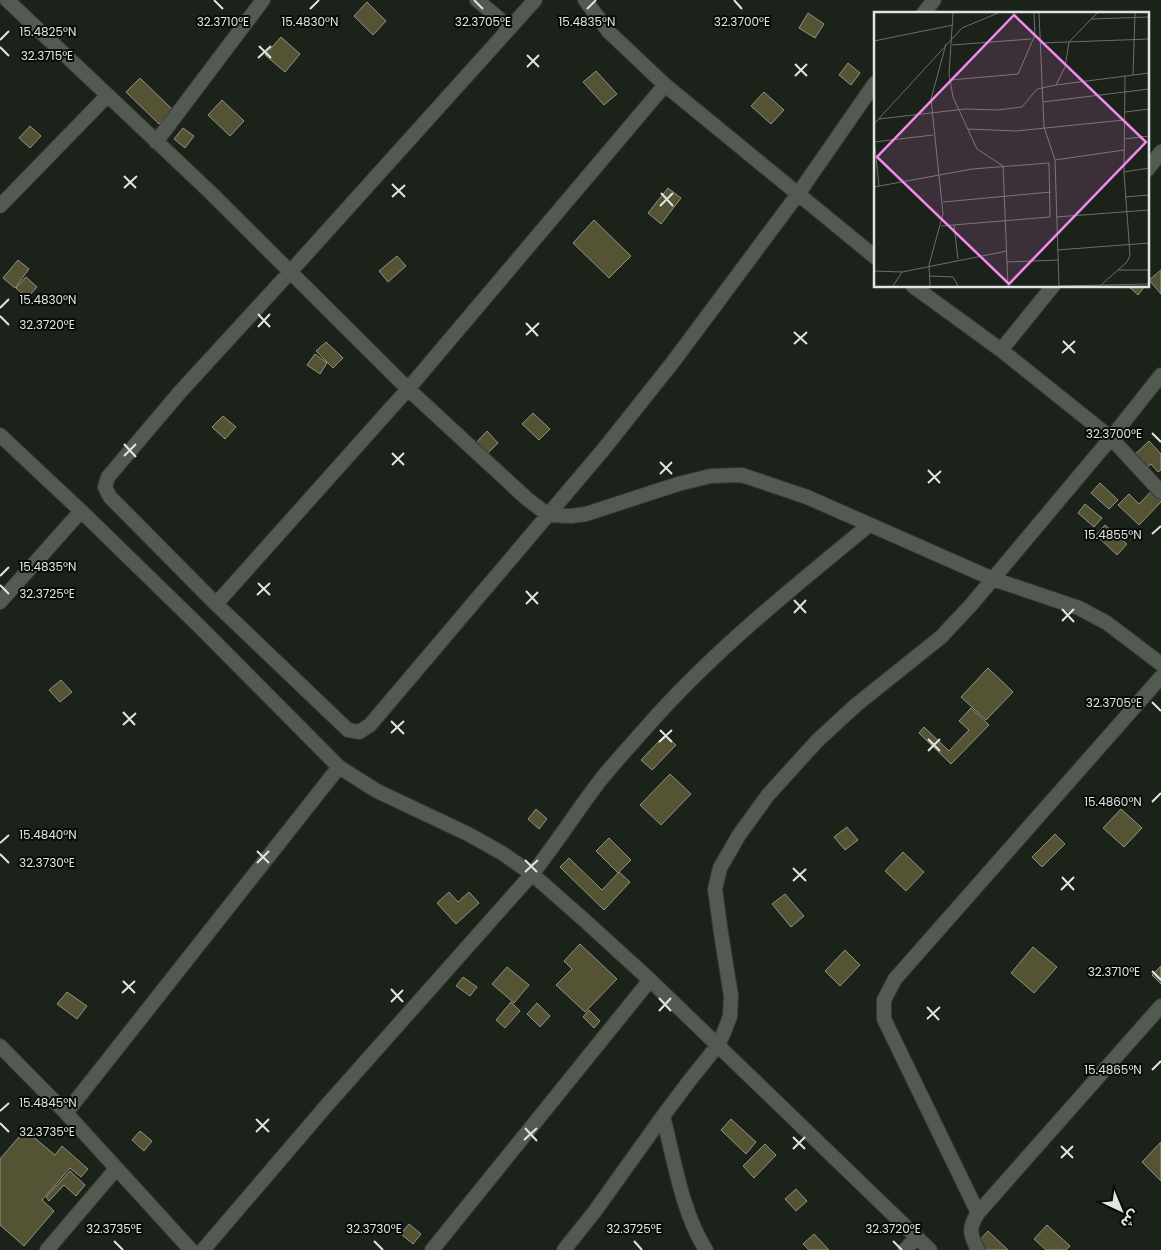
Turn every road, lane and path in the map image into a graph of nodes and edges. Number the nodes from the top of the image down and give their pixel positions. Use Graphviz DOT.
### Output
graph roads {
  1 [pos="7,0"];
  2 [pos="263,0"];
  3 [pos="477,0"];
  4 [pos="536,0"];
  5 [pos="585,0"];
  6 [pos="934,0"];
  7 [pos="925,12"];
  8 [pos="510,28"];
  9 [pos="874,84"];
  10 [pos="665,85"];
  11 [pos="107,96"];
  12 [pos="156,142"];
  13 [pos="1161,152"];
  14 [pos="1148,169"];
  15 [pos="798,194"];
  16 [pos="0,206"];
  17 [pos="874,256"];
  18 [pos="291,272"];
  19 [pos="916,288"];
  20 [pos="1051,288"];
  21 [pos="1001,350"];
  22 [pos="1161,375"];
  23 [pos="408,389"];
  24 [pos="0,436"];
  25 [pos="1111,438"];
  26 [pos="1161,492"];
  27 [pos="81,511"];
  28 [pos="548,515"];
  29 [pos="868,525"];
  30 [pos="993,579"];
  31 [pos="0,602"];
  32 [pos="216,604"];
  33 [pos="1161,664"];
  34 [pos="1161,677"];
  35 [pos="339,767"];
  36 [pos="532,874"];
  37 [pos="650,980"];
  38 [pos="1161,1006"];
  39 [pos="718,1045"];
  40 [pos="0,1046"];
  41 [pos="66,1113"];
  42 [pos="664,1116"];
  43 [pos="116,1169"];
  44 [pos="978,1213"];
  45 [pos="917,1237"];
  46 [pos="47,1250"];
  47 [pos="191,1250"];
  48 [pos="203,1250"];
  49 [pos="432,1250"];
  50 [pos="564,1250"];
  51 [pos="706,1250"];
  52 [pos="904,1250"];
  53 [pos="930,1250"];
  54 [pos="978,1250"];
  1 -- 11 [label="street"];
  2 -- 12 [label="street"];
  3 -- 8 [label="street"];
  4 -- 8 [label="street"];
  5 -- 10 [label="street"];
  6 -- 7 [label="street"];
  8 -- 18 [label="street"];
  9 -- 15 [label="street"];
  10 -- 15 [label="street"];
  10 -- 23 [label="street"];
  11 -- 12 [label="street"];
  11 -- 16 [label="street"];
  12 -- 18 [label="street"];
  13 -- 14 [label="street"];
  15 -- 17 [label="street"];
  15 -- 28 [label="street"];
  18 -- 23 [label="street"];
  18 -- 32 [label="street"];
  19 -- 21 [label="street"];
  20 -- 21 [label="street"];
  21 -- 25 [label="street"];
  22 -- 25 [label="street"];
  23 -- 28 [label="street"];
  23 -- 32 [label="street"];
  24 -- 27 [label="street"];
  25 -- 26 [label="street"];
  25 -- 30 [label="street"];
  27 -- 31 [label="street"];
  27 -- 35 [label="street"];
  28 -- 29 [label="street"];
  28 -- 32 [label="street"];
  29 -- 30 [label="street"];
  29 -- 36 [label="street"];
  30 -- 33 [label="street"];
  30 -- 39 [label="street"];
  34 -- 44 [label="street"];
  35 -- 36 [label="street"];
  35 -- 41 [label="street"];
  36 -- 37 [label="street"];
  36 -- 48 [label="street"];
  37 -- 39 [label="street"];
  37 -- 49 [label="street"];
  38 -- 44 [label="street"];
  39 -- 42 [label="street"];
  39 -- 45 [label="street"];
  40 -- 41 [label="street"];
  41 -- 43 [label="street"];
  42 -- 50 [label="street"];
  42 -- 51 [label="street"];
  43 -- 46 [label="street"];
  43 -- 47 [label="street"];
  44 -- 54 [label="street"];
  45 -- 52 [label="street"];
  45 -- 53 [label="street"];
}
